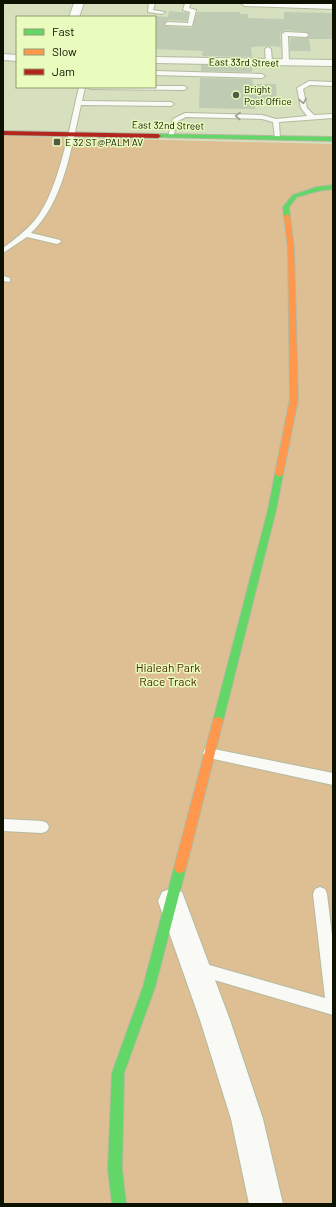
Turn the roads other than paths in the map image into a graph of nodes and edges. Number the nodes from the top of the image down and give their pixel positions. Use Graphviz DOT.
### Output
graph roads {
  1 [pos="79,3"];
  2 [pos="152,3"];
  3 [pos="188,3"];
  4 [pos="245,3"];
  5 [pos="254,3"];
  6 [pos="333,6"];
  7 [pos="162,12"];
  8 [pos="74,16"];
  9 [pos="168,24"];
  10 [pos="306,35"];
  11 [pos="268,49"];
  12 [pos="3,57"];
  13 [pos="16,58"];
  14 [pos="156,60"];
  15 [pos="269,62"];
  16 [pos="286,62"];
  17 [pos="333,63"];
  18 [pos="156,73"];
  19 [pos="262,76"];
  20 [pos="333,84"];
  21 [pos="82,88"];
  22 [pos="156,88"];
  23 [pos="184,88"];
  24 [pos="78,103"];
  25 [pos="170,104"];
  26 [pos="333,116"];
  27 [pos="312,117"];
  28 [pos="276,121"];
  29 [pos="3,133"];
  30 [pos="70,134"];
  31 [pos="171,136"];
  32 [pos="278,138"];
  33 [pos="333,139"];
  34 [pos="333,187"];
  35 [pos="25,234"];
  36 [pos="57,242"];
  37 [pos="3,251"];
  38 [pos="209,753"];
  39 [pos="333,779"];
  40 [pos="3,825"];
  41 [pos="42,827"];
  42 [pos="320,894"];
  43 [pos="172,901"];
  44 [pos="196,968"];
  45 [pos="333,1004"];
  46 [pos="333,1008"];
  47 [pos="119,1204"];
  48 [pos="266,1204"];
  1 -- 8 [label="street"];
  2 -- 7 [label="lane"];
  3 -- 9 [label="lane"];
  4 -- 5 [label="street"];
  5 -- 6 [label="street"];
  10 -- 16 [label="lane"];
  11 -- 15 [label="lane"];
  12 -- 13 [label="street"];
  14 -- 15 [label="street, East 33rd Street"];
  15 -- 16 [label="street, East 33rd Street"];
  16 -- 17 [label="street, East 33rd Street"];
  18 -- 19 [label="lane"];
  20 -- 27 [label="lane, one-way"];
  21 -- 24 [label="lane"];
  22 -- 23 [label="lane"];
  24 -- 25 [label="lane"];
  24 -- 30 [label="lane"];
  26 -- 27 [label="lane"];
  27 -- 28 [label="lane"];
  28 -- 31 [label="lane, one-way"];
  28 -- 32 [label="lane"];
  29 -- 30 [label="street, East 32nd Street"];
  30 -- 31 [label="street, East 32nd Street"];
  30 -- 35 [label="lane"];
  31 -- 32 [label="street, East 32nd Street"];
  32 -- 33 [label="street, East 32nd Street"];
  34 -- 38 [label="street"];
  35 -- 36 [label="lane"];
  35 -- 37 [label="lane"];
  38 -- 39 [label="lane"];
  38 -- 43 [label="street"];
  40 -- 41 [label="lane"];
  42 -- 45 [label="lane"];
  43 -- 44 [label="street"];
  43 -- 47 [label="street"];
  44 -- 46 [label="lane"];
  44 -- 48 [label="street"];
}
